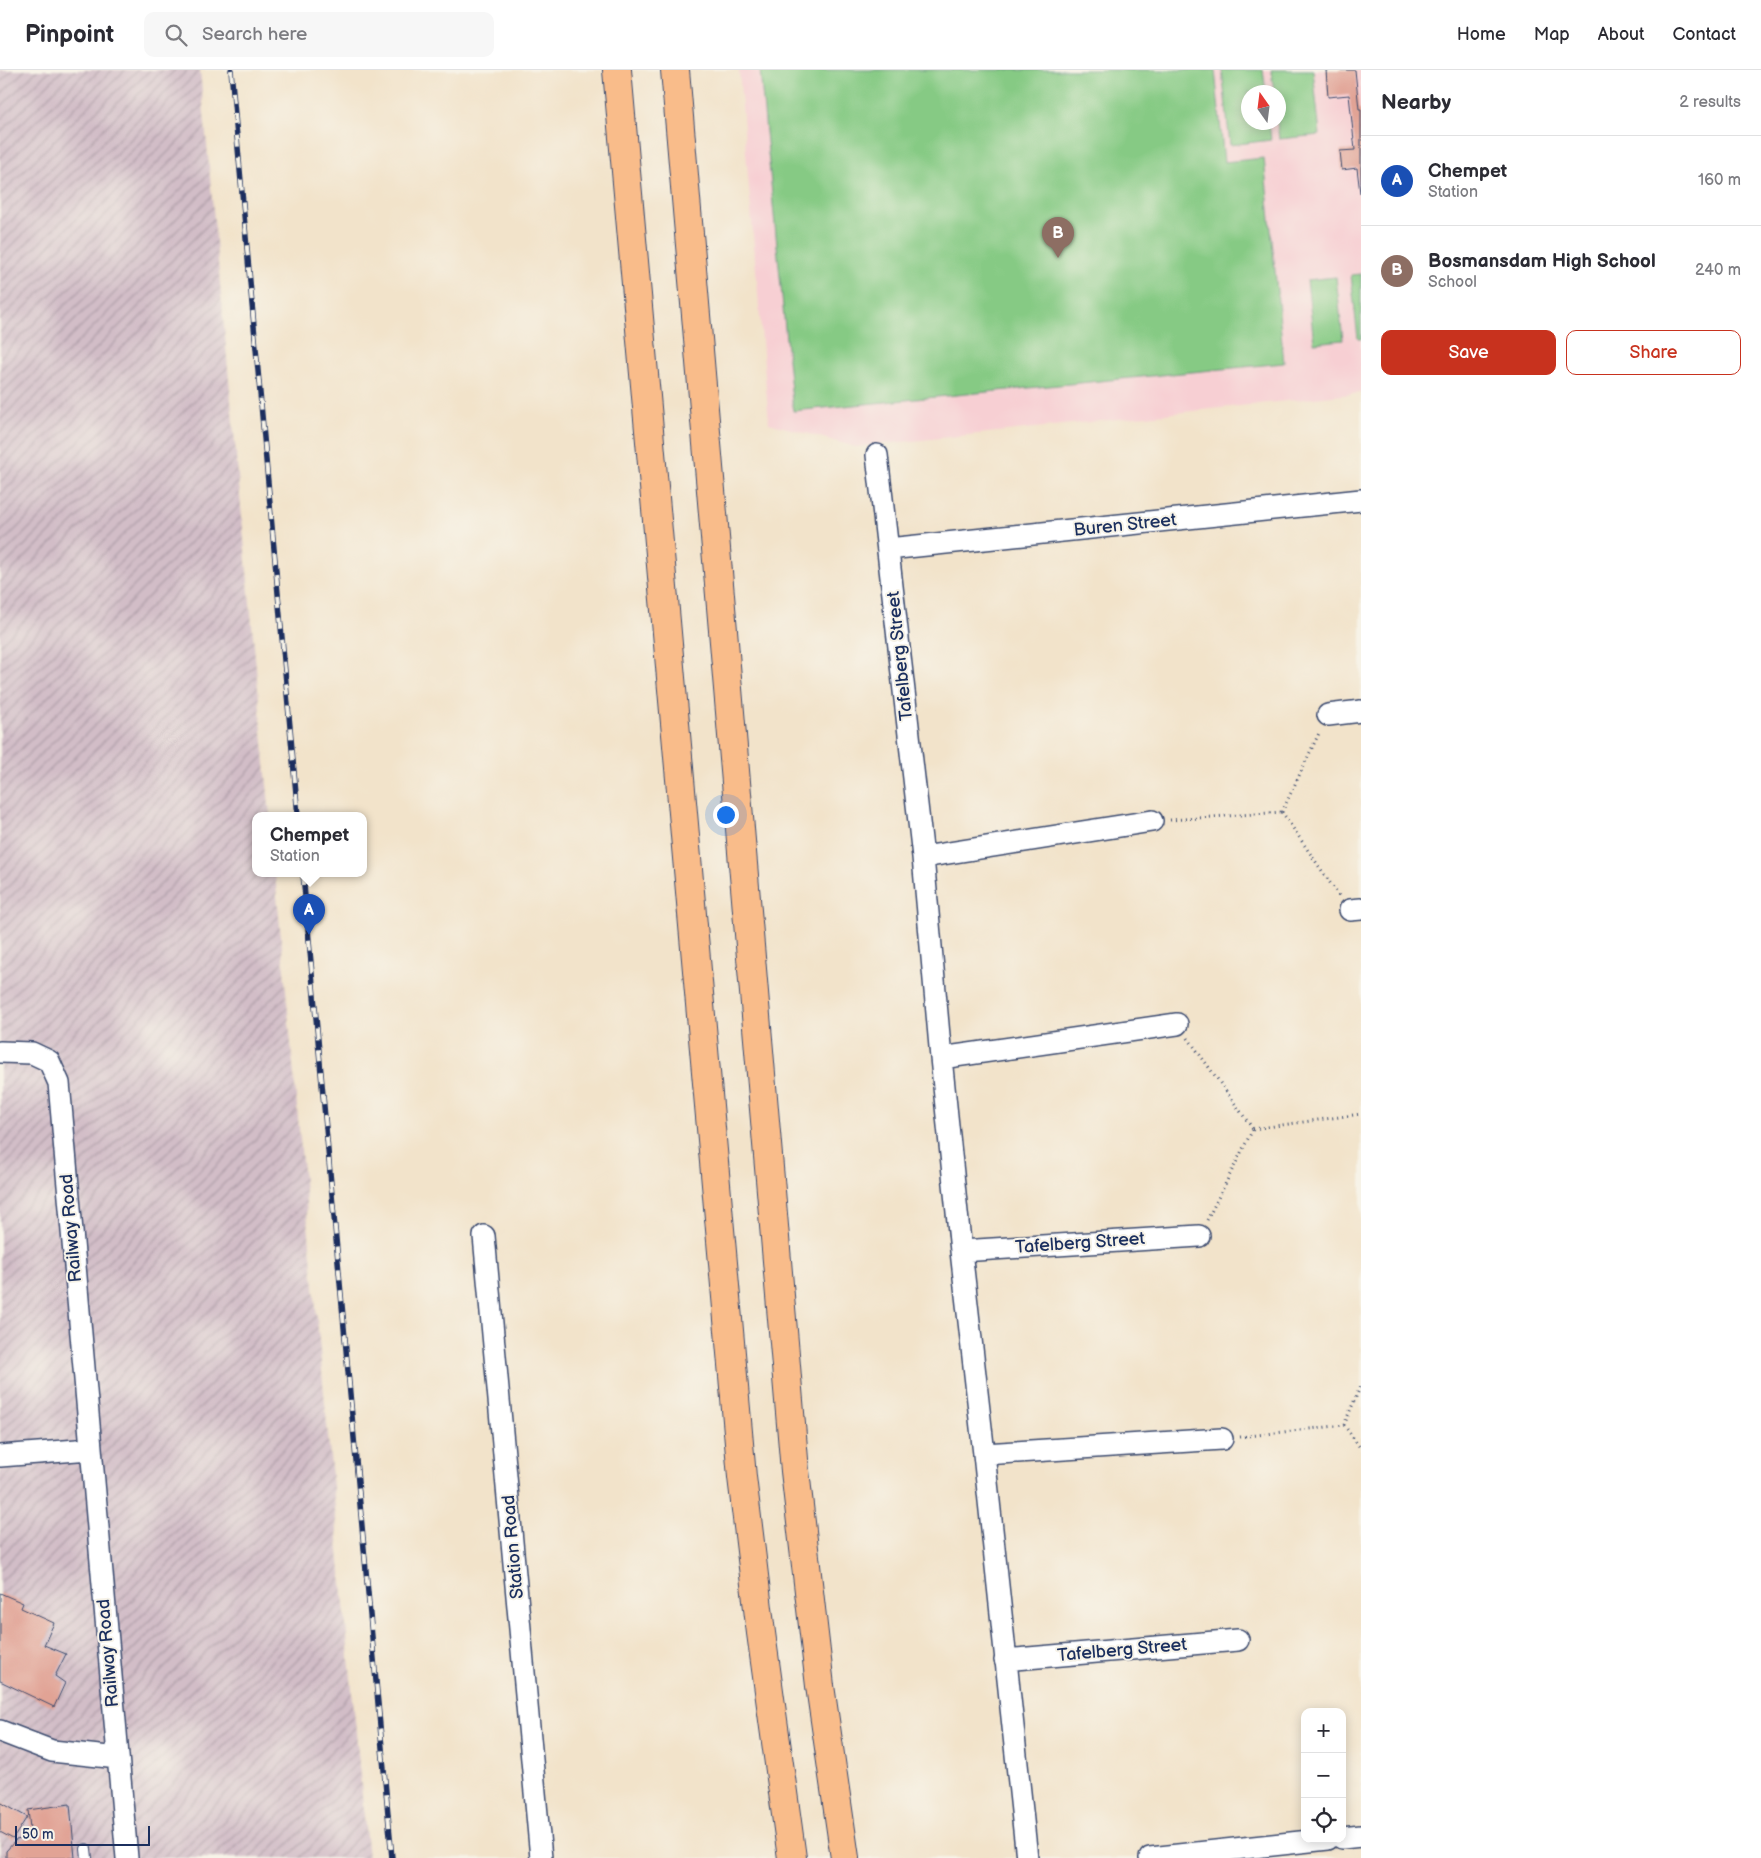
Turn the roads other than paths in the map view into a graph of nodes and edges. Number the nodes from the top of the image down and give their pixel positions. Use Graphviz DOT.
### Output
graph roads {
  1 [pos="616,70"];
  2 [pos="674,70"];
  3 [pos="876,455"];
  4 [pos="1361,500"];
  5 [pos="888,549"];
  6 [pos="1361,711"];
  7 [pos="1328,715"];
  8 [pos="1152,821"];
  9 [pos="923,857"];
  10 [pos="1177,1024"];
  11 [pos="0,1052"];
  12 [pos="941,1058"];
  13 [pos="484,1236"];
  14 [pos="1199,1236"];
  15 [pos="961,1251"];
  16 [pos="1222,1439"];
  17 [pos="90,1449"];
  18 [pos="984,1454"];
  19 [pos="0,1456"];
  20 [pos="1238,1640"];
  21 [pos="1005,1660"];
  22 [pos="0,1731"];
  23 [pos="118,1758"];
  24 [pos="1361,1836"];
  25 [pos="1346,1838"];
  26 [pos="1301,1842"];
  27 [pos="127,1858"];
  28 [pos="541,1858"];
  29 [pos="792,1858"];
  30 [pos="845,1858"];
  31 [pos="1027,1858"];
  32 [pos="1150,1858"];
  1 -- 29 [label="highway"];
  2 -- 30 [label="highway"];
  3 -- 5 [label="street, Tafelberg Street"];
  4 -- 5 [label="street, Buren Street"];
  5 -- 9 [label="street, Tafelberg Street"];
  6 -- 7 [label="street"];
  8 -- 9 [label="street"];
  9 -- 12 [label="street, Tafelberg Street"];
  10 -- 12 [label="street"];
  11 -- 17 [label="street, Railway Road"];
  12 -- 15 [label="street, Tafelberg Street"];
  13 -- 28 [label="street, Station Road"];
  14 -- 15 [label="street, Tafelberg Street"];
  15 -- 18 [label="street, Tafelberg Street"];
  16 -- 18 [label="street"];
  17 -- 19 [label="street"];
  17 -- 23 [label="street, Railway Road"];
  18 -- 21 [label="street, Tafelberg Street"];
  20 -- 21 [label="street, Tafelberg Street"];
  21 -- 31 [label="street, Tafelberg Street"];
  22 -- 23 [label="street"];
  23 -- 27 [label="street, Railway Road"];
  24 -- 25 [label="street"];
  26 -- 32 [label="street"];
}
